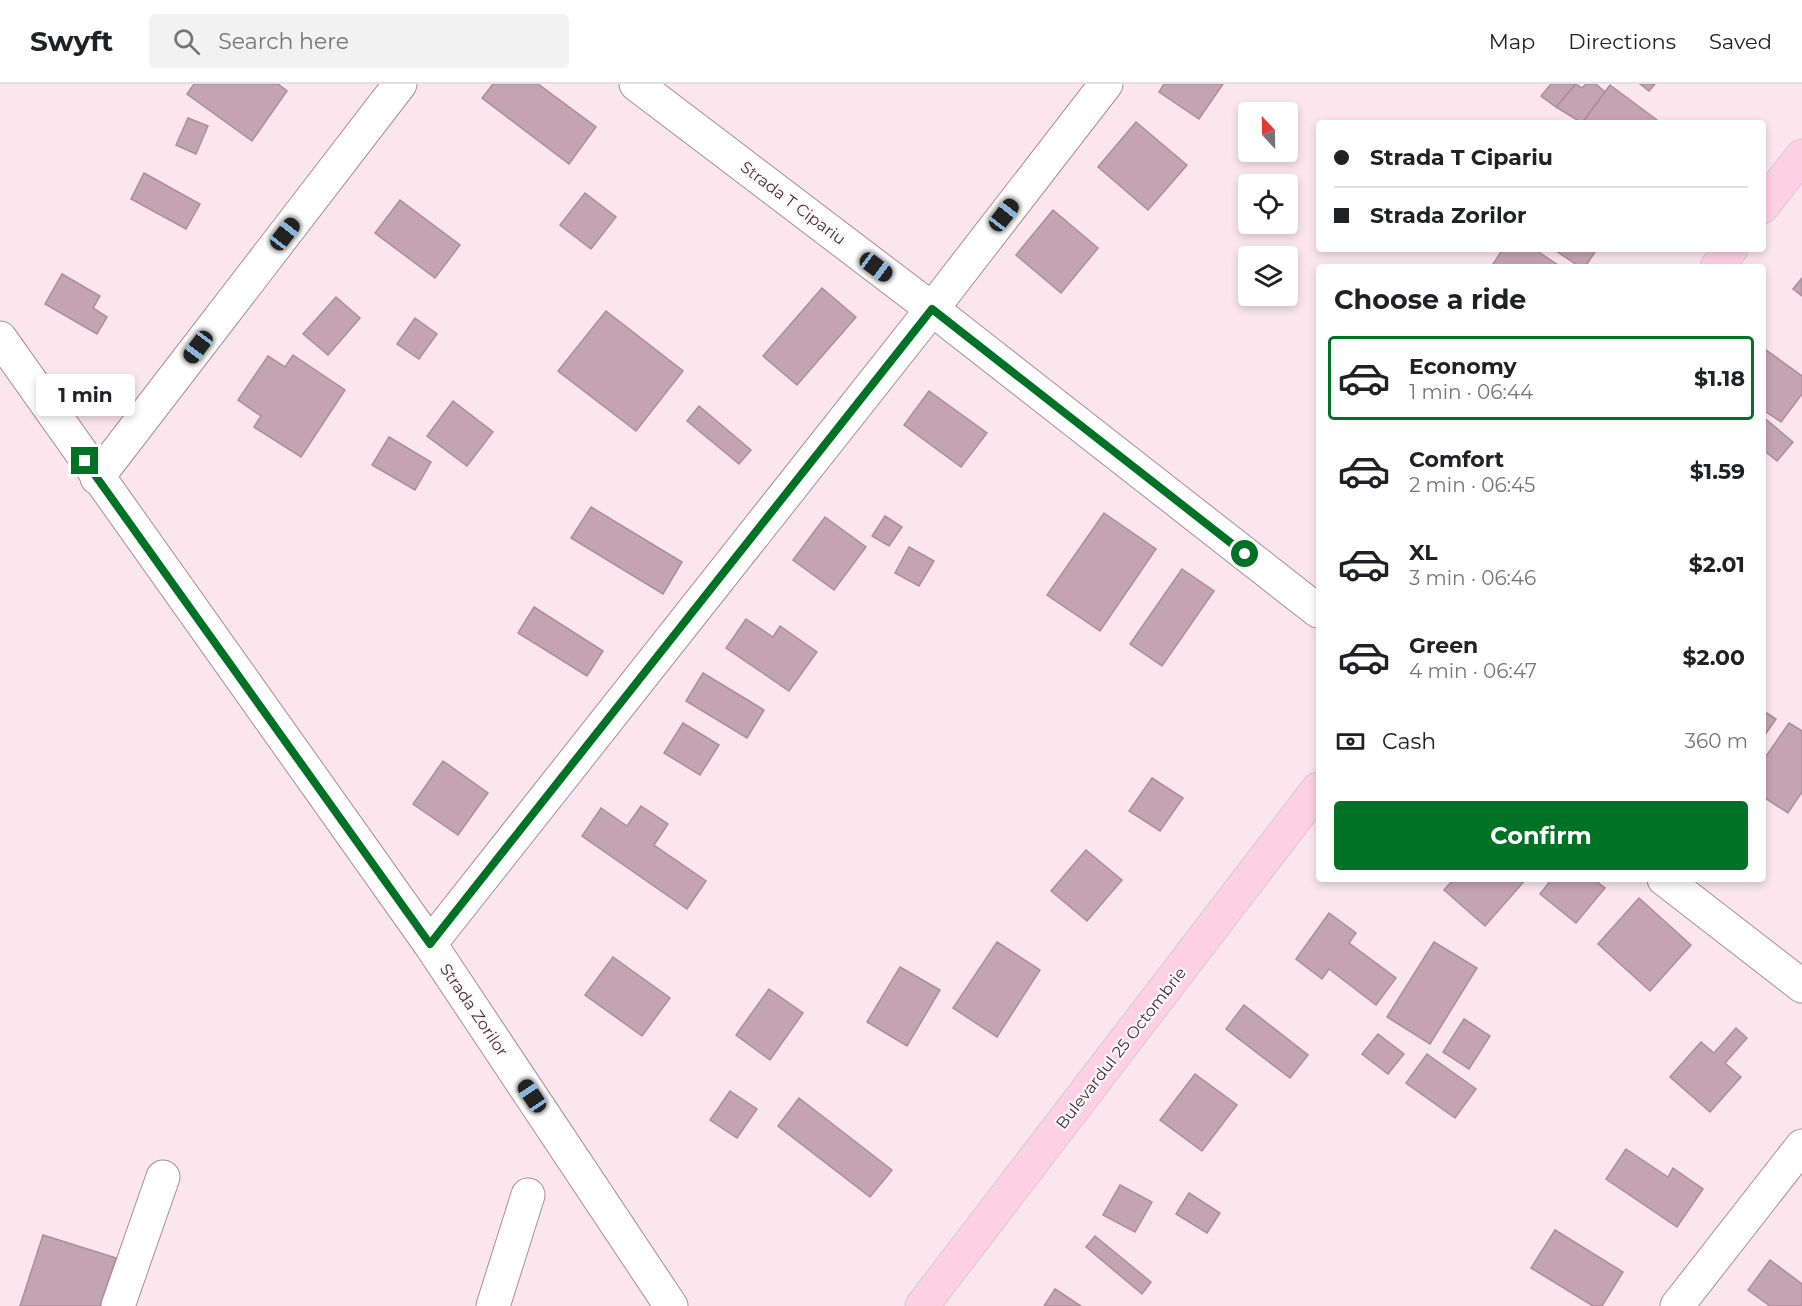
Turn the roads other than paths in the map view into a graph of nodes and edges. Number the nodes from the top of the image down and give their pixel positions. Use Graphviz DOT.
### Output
graph roads {
  1 [pos="400,84"];
  2 [pos="636,84"];
  3 [pos="1106,84"];
  4 [pos="1802,156"];
  5 [pos="1766,202"];
  6 [pos="1729,252"];
  7 [pos="1719,264"];
  8 [pos="932,309"];
  9 [pos="0,338"];
  10 [pos="98,478"];
  11 [pos="1316,609"];
  12 [pos="1316,792"];
  13 [pos="1668,882"];
  14 [pos="430,944"];
  15 [pos="1802,986"];
  16 [pos="1802,1146"];
  17 [pos="163,1178"];
  18 [pos="528,1194"];
  19 [pos="117,1306"];
  20 [pos="493,1306"];
  21 [pos="671,1306"];
  22 [pos="922,1306"];
  23 [pos="1677,1306"];
  1 -- 10 [label="street"];
  2 -- 8 [label="street, Strada T Cipariu"];
  3 -- 8 [label="street"];
  4 -- 5 [label="main road"];
  6 -- 7 [label="main road"];
  8 -- 11 [label="street, Strada T Cipariu"];
  8 -- 14 [label="street"];
  9 -- 10 [label="street, Strada Zorilor"];
  10 -- 14 [label="street, Strada Zorilor"];
  12 -- 22 [label="main road, Bulevardul 25 Octombrie"];
  13 -- 15 [label="street"];
  14 -- 21 [label="street, Strada Zorilor"];
  16 -- 23 [label="street"];
  17 -- 19 [label="street"];
  18 -- 20 [label="street"];
}
